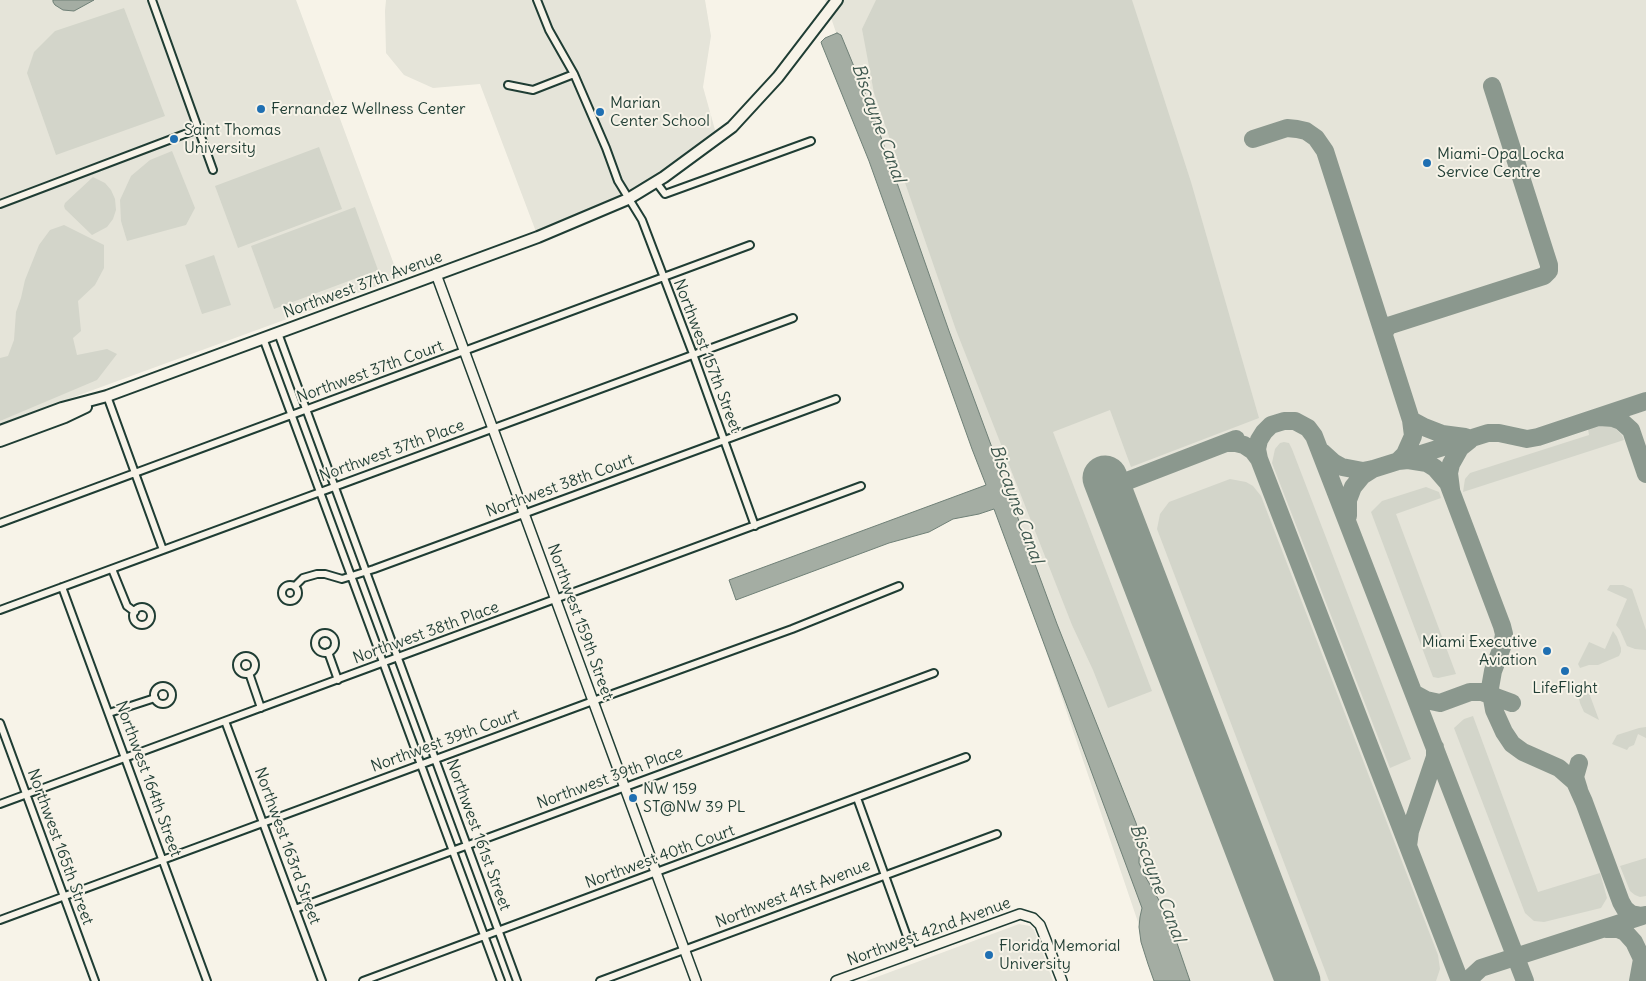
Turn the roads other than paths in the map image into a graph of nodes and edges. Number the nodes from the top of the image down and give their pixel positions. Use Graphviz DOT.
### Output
graph roads {
  1 [pos="152,0"];
  2 [pos="537,0"];
  3 [pos="837,0"];
  4 [pos="574,74"];
  5 [pos="508,85"];
  6 [pos="198,130"];
  7 [pos="811,141"];
  8 [pos="213,170"];
  9 [pos="656,182"];
  10 [pos="628,199"];
  11 [pos="0,204"];
  12 [pos="750,245"];
  13 [pos="436,274"];
  14 [pos="663,278"];
  15 [pos="793,318"];
  16 [pos="278,333"];
  17 [pos="263,338"];
  18 [pos="464,351"];
  19 [pos="693,354"];
  20 [pos="107,396"];
  21 [pos="836,399"];
  22 [pos="306,410"];
  23 [pos="292,416"];
  24 [pos="493,428"];
  25 [pos="0,431"];
  26 [pos="724,439"];
  27 [pos="0,441"];
  28 [pos="134,473"];
  29 [pos="335,486"];
  30 [pos="861,486"];
  31 [pos="320,492"];
  32 [pos="524,514"];
  33 [pos="0,523"];
  34 [pos="755,526"];
  35 [pos="163,550"];
  36 [pos="112,569"];
  37 [pos="366,572"];
  38 [pos="351,576"];
  39 [pos="295,586"];
  40 [pos="899,586"];
  41 [pos="62,587"];
  42 [pos="556,599"];
  43 [pos="0,610"];
  44 [pos="134,612"];
  45 [pos="328,652"];
  46 [pos="398,657"];
  47 [pos="383,663"];
  48 [pos="249,673"];
  49 [pos="934,673"];
  50 [pos="338,680"];
  51 [pos="154,698"];
  52 [pos="593,701"];
  53 [pos="261,708"];
  54 [pos="109,713"];
  55 [pos="226,721"];
  56 [pos="0,723"];
  57 [pos="125,757"];
  58 [pos="966,757"];
  59 [pos="436,760"];
  60 [pos="421,765"];
  61 [pos="625,787"];
  62 [pos="26,794"];
  63 [pos="858,798"];
  64 [pos="0,804"];
  65 [pos="263,822"];
  66 [pos="997,834"];
  67 [pos="467,845"];
  68 [pos="453,851"];
  69 [pos="164,860"];
  70 [pos="657,873"];
  71 [pos="884,875"];
  72 [pos="64,897"];
  73 [pos="295,909"];
  74 [pos="0,920"];
  75 [pos="499,931"];
  76 [pos="484,936"];
  77 [pos="685,950"];
  78 [pos="913,953"];
  79 [pos="95,981"];
  80 [pos="207,981"];
  81 [pos="322,981"];
  82 [pos="363,981"];
  83 [pos="500,981"];
  84 [pos="517,981"];
  85 [pos="600,981"];
  86 [pos="696,981"];
  87 [pos="836,981"];
  88 [pos="1062,981"];
  1 -- 6 [label="street"];
  2 -- 4 [label="street, Northwest 157th Street"];
  3 -- 9 [label="main road, Northwest 37th Avenue"];
  4 -- 5 [label="street"];
  4 -- 10 [label="street, Northwest 157th Street"];
  6 -- 8 [label="street"];
  6 -- 11 [label="street"];
  7 -- 9 [label="street"];
  9 -- 10 [label="main road, Northwest 37th Avenue"];
  10 -- 13 [label="main road, Northwest 37th Avenue"];
  10 -- 14 [label="street, Northwest 157th Street"];
  12 -- 14 [label="street, Northwest 37th Court"];
  13 -- 16 [label="main road, Northwest 37th Avenue"];
  13 -- 18 [label="street, Northwest 159th Street"];
  14 -- 18 [label="street, Northwest 37th Court"];
  14 -- 19 [label="street, Northwest 157th Street"];
  15 -- 19 [label="street, Northwest 37th Place"];
  16 -- 17 [label="main road, Northwest 37th Avenue"];
  16 -- 22 [label="street, Northwest 161st Street"];
  17 -- 20 [label="main road, Northwest 37th Avenue"];
  17 -- 23 [label="street, Northwest 161st Street"];
  18 -- 22 [label="street, Northwest 37th Court"];
  18 -- 24 [label="street, Northwest 159th Street"];
  19 -- 24 [label="street, Northwest 37th Place"];
  19 -- 26 [label="street, Northwest 157th Street"];
  20 -- 25 [label="main road, Northwest 37th Avenue"];
  20 -- 27 [label="main road, Northwest 37th Avenue"];
  20 -- 28 [label="street"];
  21 -- 26 [label="street, Northwest 38th Court"];
  22 -- 23 [label="street, Northwest 37th Court"];
  22 -- 29 [label="street, Northwest 161st Street"];
  23 -- 28 [label="street, Northwest 37th Court"];
  23 -- 31 [label="street, Northwest 161st Street"];
  24 -- 29 [label="street, Northwest 37th Place"];
  24 -- 32 [label="street, Northwest 159th Street"];
  26 -- 32 [label="street, Northwest 38th Court"];
  26 -- 34 [label="street, Northwest 157th Street"];
  28 -- 33 [label="street, Northwest 37th Court"];
  28 -- 35 [label="street"];
  29 -- 31 [label="street, Northwest 37th Place"];
  29 -- 37 [label="street, Northwest 161st Street"];
  30 -- 34 [label="street, Northwest 38th Place"];
  31 -- 35 [label="street, Northwest 37th Place"];
  31 -- 38 [label="street, Northwest 161st Street"];
  32 -- 37 [label="street, Northwest 38th Court"];
  32 -- 42 [label="street, Northwest 159th Street"];
  34 -- 42 [label="street, Northwest 38th Place"];
  35 -- 36 [label="street, Northwest 37th Place"];
  36 -- 41 [label="street, Northwest 37th Place"];
  36 -- 44 [label="street"];
  37 -- 38 [label="street, Northwest 38th Court"];
  37 -- 46 [label="street, Northwest 161st Street"];
  38 -- 39 [label="street, Northwest 38th Court"];
  38 -- 47 [label="street, Northwest 161st Street"];
  40 -- 52 [label="street, Northwest 39th Court"];
  41 -- 43 [label="street, Northwest 37th Place"];
  41 -- 54 [label="street, Northwest 164th Street"];
  42 -- 46 [label="street, Northwest 38th Place"];
  42 -- 52 [label="street, Northwest 159th Street"];
  45 -- 50 [label="street"];
  46 -- 47 [label="street, Northwest 38th Place"];
  46 -- 59 [label="street, Northwest 161st Street"];
  47 -- 50 [label="street, Northwest 38th Place"];
  47 -- 60 [label="street, Northwest 161st Street"];
  48 -- 53 [label="street"];
  49 -- 61 [label="street, Northwest 39th Place"];
  50 -- 53 [label="street, Northwest 38th Place"];
  51 -- 54 [label="street"];
  52 -- 59 [label="street, Northwest 39th Court"];
  52 -- 61 [label="street, Northwest 159th Street"];
  53 -- 55 [label="street, Northwest 38th Place"];
  54 -- 57 [label="street, Northwest 164th Street"];
  55 -- 57 [label="street, Northwest 38th Place"];
  55 -- 65 [label="street, Northwest 163rd Street"];
  56 -- 62 [label="street, Northwest 165th Street"];
  57 -- 62 [label="street, Northwest 38th Place"];
  57 -- 69 [label="street, Northwest 164th Street"];
  58 -- 63 [label="street, Northwest 40th Court"];
  59 -- 60 [label="street, Northwest 39th Court"];
  59 -- 67 [label="street, Northwest 161st Street"];
  60 -- 65 [label="street, Northwest 39th Court"];
  60 -- 68 [label="street, Northwest 161st Street"];
  61 -- 67 [label="street, Northwest 39th Place"];
  61 -- 70 [label="street, Northwest 159th Street"];
  62 -- 64 [label="street, Northwest 38th Place"];
  62 -- 72 [label="street, Northwest 165th Street"];
  63 -- 70 [label="street, Northwest 40th Court"];
  63 -- 71 [label="street"];
  65 -- 69 [label="street, Northwest 39th Court"];
  65 -- 73 [label="street, Northwest 163rd Street"];
  66 -- 71 [label="street, Northwest 41st Avenue"];
  67 -- 68 [label="street, Northwest 39th Place"];
  67 -- 75 [label="street, Northwest 161st Street"];
  68 -- 73 [label="street, Northwest 39th Place"];
  68 -- 76 [label="street, Northwest 161st Street"];
  69 -- 72 [label="street, Northwest 39th Court"];
  69 -- 80 [label="street, Northwest 164th Street"];
  70 -- 75 [label="street, Northwest 40th Court"];
  70 -- 77 [label="street, Northwest 159th Street"];
  71 -- 77 [label="street, Northwest 41st Avenue"];
  71 -- 78 [label="street"];
  72 -- 74 [label="street, Northwest 39th Court"];
  72 -- 79 [label="street, Northwest 165th Street"];
  73 -- 81 [label="street, Northwest 163rd Street"];
  75 -- 76 [label="street, Northwest 40th Court"];
  75 -- 84 [label="street, Northwest 161st Street"];
  76 -- 82 [label="street, Northwest 40th Court"];
  76 -- 83 [label="street, Northwest 161st Street"];
  77 -- 85 [label="street, Northwest 41st Avenue"];
  77 -- 86 [label="street, Northwest 159th Street"];
  78 -- 87 [label="street, Northwest 42nd Avenue"];
  78 -- 88 [label="street, Northwest 42nd Avenue"];
}
